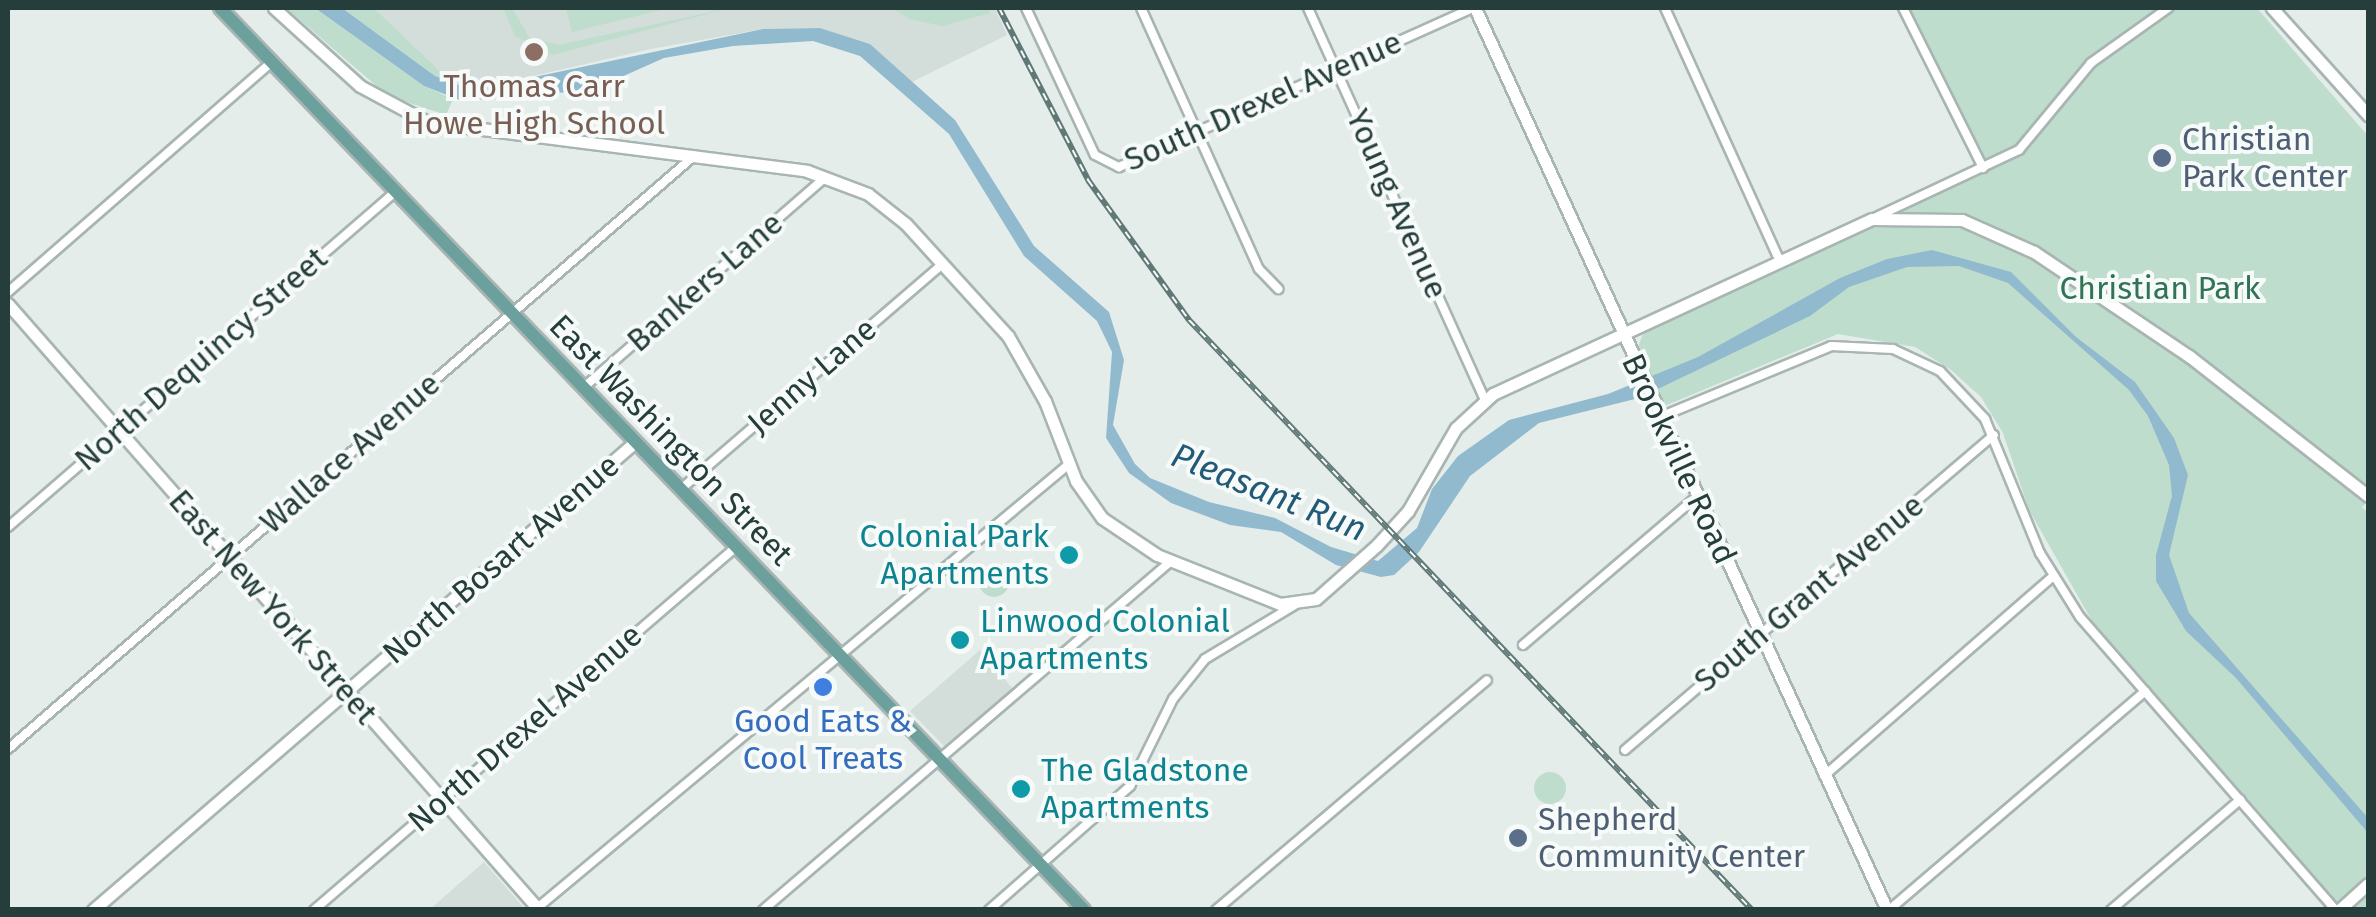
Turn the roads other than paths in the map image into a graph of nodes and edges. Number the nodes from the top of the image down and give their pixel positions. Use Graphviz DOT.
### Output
graph roads {
  1 [pos="220,8"];
  2 [pos="274,8"];
  3 [pos="1026,8"];
  4 [pos="1141,8"];
  5 [pos="1308,8"];
  6 [pos="1474,8"];
  7 [pos="1665,8"];
  8 [pos="1903,8"];
  9 [pos="2168,8"];
  10 [pos="2272,8"];
  11 [pos="272,62"];
  12 [pos="1336,70"];
  13 [pos="2367,110"];
  14 [pos="1198,134"];
  15 [pos="694,156"];
  16 [pos="1983,168"];
  17 [pos="828,176"];
  18 [pos="395,192"];
  19 [pos="1872,219"];
  20 [pos="1780,262"];
  21 [pos="943,264"];
  22 [pos="1278,289"];
  23 [pos="8,292"];
  24 [pos="8,304"];
  25 [pos="511,314"];
  26 [pos="1621,333"];
  27 [pos="583,388"];
  28 [pos="1485,400"];
  29 [pos="1660,418"];
  30 [pos="118,430"];
  31 [pos="1994,435"];
  32 [pos="636,442"];
  33 [pos="1068,465"];
  34 [pos="681,489"];
  35 [pos="2368,496"];
  36 [pos="1696,497"];
  37 [pos="8,527"];
  38 [pos="736,547"];
  39 [pos="229,558"];
  40 [pos="1171,561"];
  41 [pos="2053,576"];
  42 [pos="1295,605"];
  43 [pos="1760,635"];
  44 [pos="1523,645"];
  45 [pos="841,656"];
  46 [pos="1487,680"];
  47 [pos="347,691"];
  48 [pos="2145,691"];
  49 [pos="8,749"];
  50 [pos="1625,750"];
  51 [pos="939,759"];
  52 [pos="1824,776"];
  53 [pos="442,798"];
  54 [pos="2240,800"];
  55 [pos="1041,865"];
  56 [pos="2368,884"];
  57 [pos="537,909"];
  58 [pos="93,910"];
  59 [pos="314,910"];
  60 [pos="763,910"];
  61 [pos="989,910"];
  62 [pos="1084,910"];
  63 [pos="1216,910"];
  64 [pos="1888,910"];
  65 [pos="2111,910"];
  66 [pos="2337,910"];
  1 -- 11 [label="main road, East Washington Street"];
  2 -- 15 [label="street"];
  3 -- 14 [label="street, South Drexel Avenue"];
  4 -- 14 [label="street"];
  5 -- 12 [label="street, Young Avenue"];
  6 -- 12 [label="street, South Drexel Avenue"];
  6 -- 26 [label="street, Brookville Road"];
  7 -- 20 [label="street"];
  8 -- 16 [label="street"];
  9 -- 16 [label="street"];
  10 -- 13 [label="street"];
  11 -- 18 [label="main road, East Washington Street"];
  11 -- 23 [label="street"];
  12 -- 14 [label="street, South Drexel Avenue"];
  12 -- 28 [label="street, Young Avenue"];
  14 -- 22 [label="street"];
  15 -- 17 [label="street"];
  15 -- 25 [label="street, Wallace Avenue"];
  16 -- 19 [label="street"];
  17 -- 21 [label="street"];
  17 -- 27 [label="street, Bankers Lane"];
  18 -- 25 [label="main road, East Washington Street"];
  18 -- 30 [label="street, North Dequincy Street"];
  19 -- 20 [label="street"];
  19 -- 35 [label="street"];
  20 -- 26 [label="street"];
  21 -- 33 [label="street"];
  21 -- 34 [label="street, Jenny Lane"];
  24 -- 30 [label="street, East New York Street"];
  25 -- 27 [label="main road, East Washington Street"];
  25 -- 39 [label="street, Wallace Avenue"];
  26 -- 28 [label="street"];
  26 -- 29 [label="street, Brookville Road"];
  27 -- 32 [label="main road, East Washington Street"];
  28 -- 42 [label="street"];
  29 -- 31 [label="street"];
  29 -- 36 [label="street, Brookville Road"];
  30 -- 37 [label="street, North Dequincy Street"];
  30 -- 39 [label="street, East New York Street"];
  31 -- 41 [label="street"];
  31 -- 43 [label="street, South Grant Avenue"];
  32 -- 34 [label="main road, East Washington Street"];
  32 -- 47 [label="street, North Bosart Avenue"];
  33 -- 40 [label="street"];
  33 -- 45 [label="street"];
  34 -- 38 [label="main road, East Washington Street"];
  36 -- 43 [label="street, Brookville Road"];
  36 -- 44 [label="street"];
  38 -- 45 [label="main road, East Washington Street"];
  38 -- 53 [label="street, North Drexel Avenue"];
  39 -- 47 [label="street, East New York Street"];
  39 -- 49 [label="street, Wallace Avenue"];
  40 -- 42 [label="street"];
  40 -- 51 [label="street"];
  41 -- 48 [label="street"];
  41 -- 52 [label="street"];
  42 -- 55 [label="street"];
  43 -- 50 [label="street, South Grant Avenue"];
  43 -- 52 [label="street, Brookville Road"];
  45 -- 51 [label="main road, East Washington Street"];
  45 -- 57 [label="street"];
  46 -- 63 [label="street"];
  47 -- 53 [label="street, East New York Street"];
  47 -- 58 [label="street, North Bosart Avenue"];
  48 -- 54 [label="street"];
  48 -- 64 [label="street"];
  51 -- 55 [label="main road, East Washington Street"];
  51 -- 60 [label="street"];
  52 -- 64 [label="street, Brookville Road"];
  53 -- 57 [label="street, East New York Street"];
  53 -- 59 [label="street, North Drexel Avenue"];
  54 -- 65 [label="street"];
  54 -- 66 [label="street"];
  55 -- 61 [label="street"];
  55 -- 62 [label="main road, East Washington Street"];
  56 -- 66 [label="street"];
}
